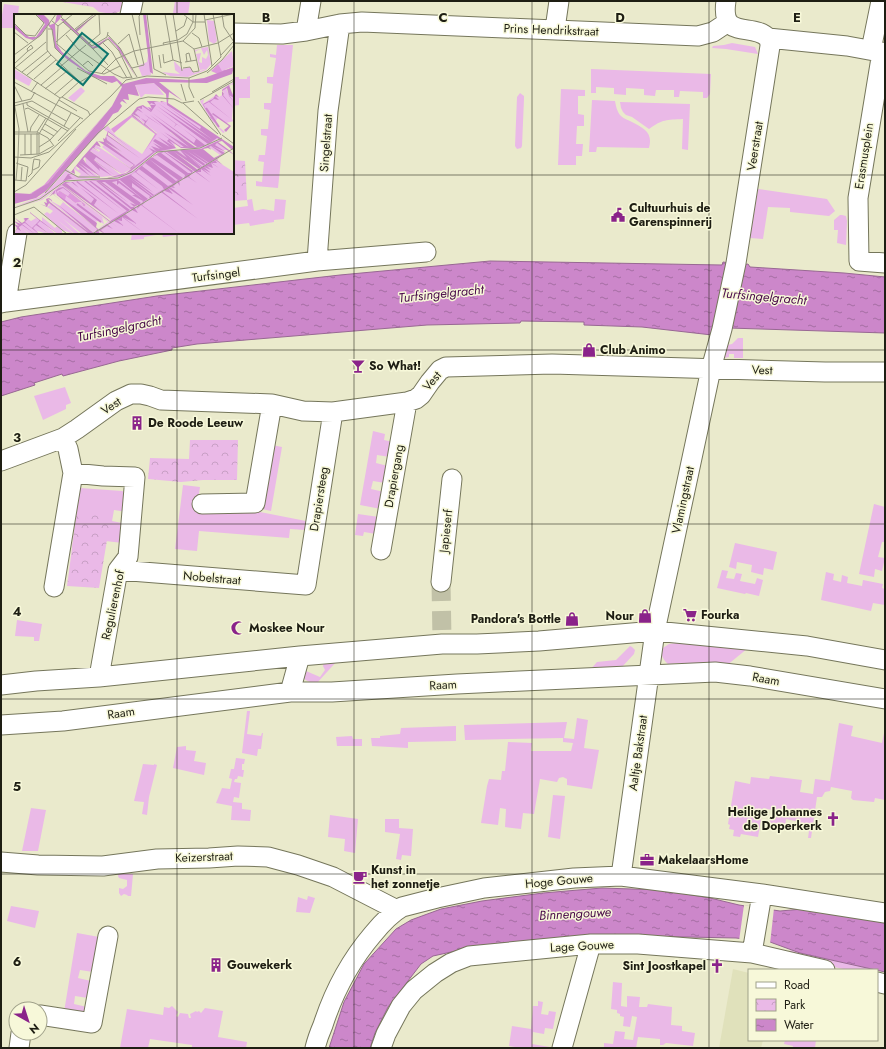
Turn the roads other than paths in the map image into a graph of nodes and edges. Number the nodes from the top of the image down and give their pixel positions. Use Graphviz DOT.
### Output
graph roads {
  1 [pos="133,1"];
  2 [pos="311,1"];
  3 [pos="559,1"];
  4 [pos="726,1"];
  5 [pos="881,1"];
  6 [pos="130,14"];
  7 [pos="728,22"];
  8 [pos="340,24"];
  9 [pos="555,30"];
  10 [pos="306,31"];
  11 [pos="234,34"];
  12 [pos="768,38"];
  13 [pos="879,52"];
  14 [pos="17,234"];
  15 [pos="426,252"];
  16 [pos="317,261"];
  17 [pos="885,263"];
  18 [pos="4,303"];
  19 [pos="722,329"];
  20 [pos="711,369"];
  21 [pos="885,372"];
  22 [pos="407,402"];
  23 [pos="272,404"];
  24 [pos="333,412"];
  25 [pos="63,438"];
  26 [pos="1,460"];
  27 [pos="74,473"];
  28 [pos="452,479"];
  29 [pos="202,504"];
  30 [pos="381,550"];
  31 [pos="118,570"];
  32 [pos="440,582"];
  33 [pos="306,585"];
  34 [pos="54,587"];
  35 [pos="655,631"];
  36 [pos="300,656"];
  37 [pos="885,660"];
  38 [pos="649,675"];
  39 [pos="99,677"];
  40 [pos="1,685"];
  41 [pos="290,692"];
  42 [pos="885,699"];
  43 [pos="1,725"];
  44 [pos="1,862"];
  45 [pos="621,876"];
  46 [pos="761,900"];
  47 [pos="397,910"];
  48 [pos="885,913"];
  49 [pos="108,936"];
  50 [pos="591,944"];
  51 [pos="753,948"];
  52 [pos="822,969"];
  53 [pos="48,1016"];
  54 [pos="315,1048"];
  55 [pos="381,1048"];
  56 [pos="562,1048"];
  1 -- 6 [label="street"];
  2 -- 10 [label="street"];
  3 -- 9 [label="street"];
  4 -- 7 [label="street"];
  5 -- 13 [label="street, Erasmusplein"];
  7 -- 9 [label="street, Prins Hendrikstraat"];
  7 -- 12 [label="street"];
  8 -- 9 [label="street, Prins Hendrikstraat"];
  8 -- 10 [label="street, Prins Hendrikstraat"];
  8 -- 16 [label="street, Singelstraat"];
  10 -- 11 [label="street, Prins Hendrikstraat"];
  12 -- 13 [label="street"];
  12 -- 19 [label="street, Veerstraat"];
  13 -- 17 [label="street, Erasmusplein"];
  14 -- 18 [label="street"];
  15 -- 16 [label="street, Turfsingel"];
  16 -- 18 [label="street, Turfsingel"];
  19 -- 20 [label="street, Vlamingstraat"];
  20 -- 21 [label="street, Vest"];
  20 -- 22 [label="street, Vest"];
  20 -- 35 [label="street, Vlamingstraat"];
  22 -- 24 [label="street, Vest"];
  22 -- 30 [label="street, Drapiergang"];
  23 -- 24 [label="street, Vest"];
  23 -- 25 [label="street, Vest"];
  23 -- 29 [label="street"];
  24 -- 33 [label="street, Drapiersteeg"];
  25 -- 26 [label="street, Vest"];
  25 -- 27 [label="street"];
  27 -- 31 [label="street, Regulierenhof"];
  27 -- 34 [label="street"];
  28 -- 32 [label="street, Japieserf"];
  31 -- 33 [label="street, Nobelstraat"];
  31 -- 39 [label="street, Regulierenhof"];
  35 -- 36 [label="street"];
  35 -- 37 [label="street"];
  35 -- 38 [label="street, Aaltje Bakstraat"];
  36 -- 39 [label="street"];
  36 -- 41 [label="street"];
  38 -- 41 [label="street, Raam"];
  38 -- 42 [label="street, Raam"];
  38 -- 45 [label="street, Aaltje Bakstraat"];
  39 -- 40 [label="street"];
  41 -- 43 [label="street, Raam"];
  44 -- 47 [label="street, Keizerstraat"];
  45 -- 46 [label="street, Hoge Gouwe"];
  45 -- 47 [label="street, Hoge Gouwe"];
  46 -- 48 [label="street, Hoge Gouwe"];
  46 -- 51 [label="street"];
  47 -- 54 [label="street, Hoge Gouwe"];
  49 -- 53 [label="street"];
  50 -- 51 [label="street, Lage Gouwe"];
  50 -- 55 [label="street, Lage Gouwe"];
  50 -- 56 [label="street"];
  51 -- 52 [label="street, Lage Gouwe"];
}
